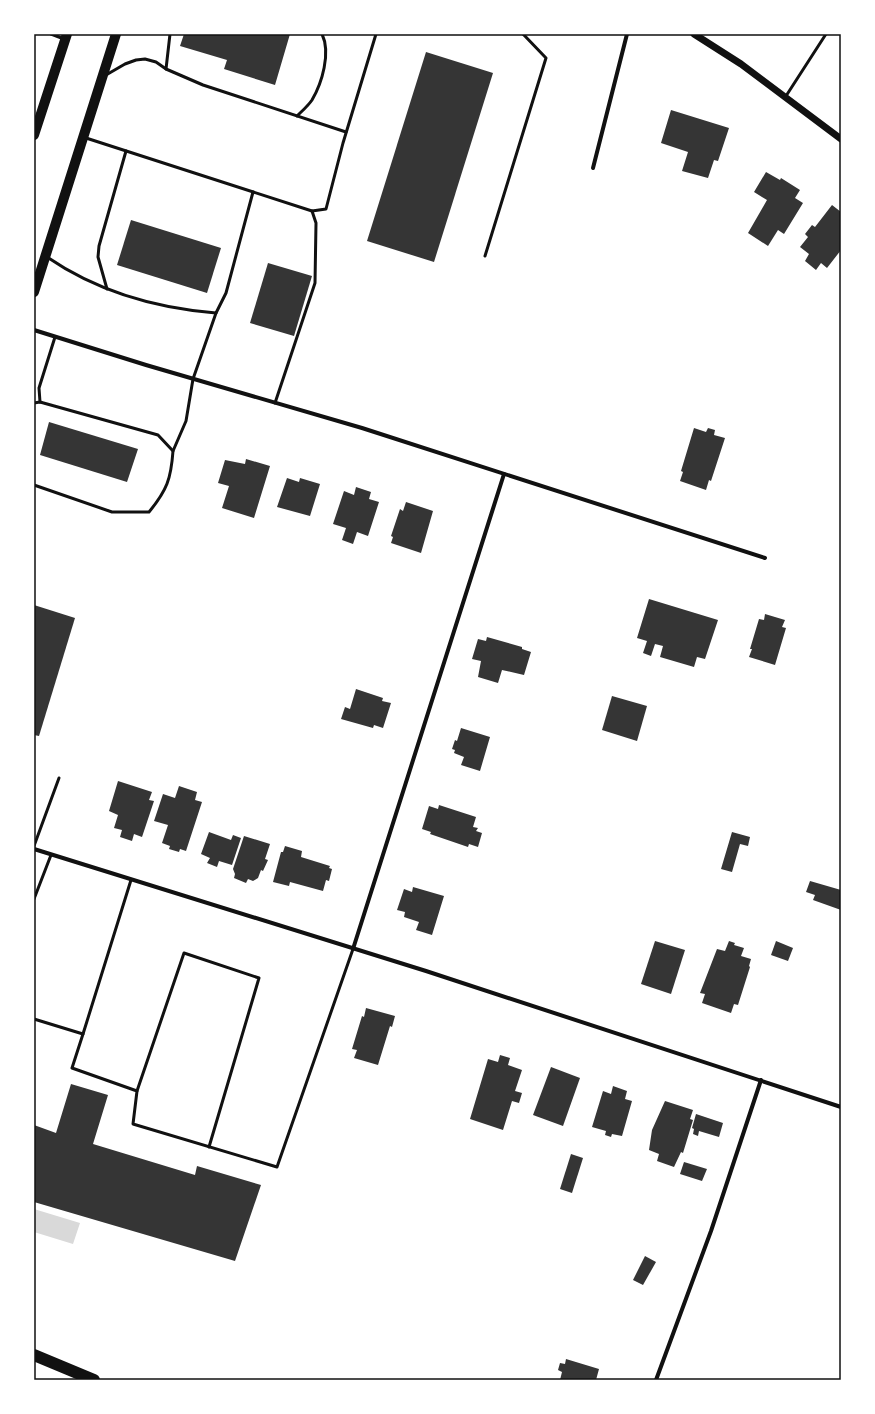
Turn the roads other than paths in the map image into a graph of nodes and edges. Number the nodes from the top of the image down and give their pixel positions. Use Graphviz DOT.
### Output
graph roads {
  1 [pos="51,34"];
  2 [pos="116,34"];
  3 [pos="170,34"];
  4 [pos="322,34"];
  5 [pos="376,34"];
  6 [pos="523,34"];
  7 [pos="627,34"];
  8 [pos="694,34"];
  9 [pos="826,34"];
  10 [pos="66,37"];
  11 [pos="166,69"];
  12 [pos="102,77"];
  13 [pos="786,97"];
  14 [pos="297,116"];
  15 [pos="346,132"];
  16 [pos="34,135"];
  17 [pos="83,137"];
  18 [pos="841,139"];
  19 [pos="126,151"];
  20 [pos="593,168"];
  21 [pos="253,192"];
  22 [pos="312,211"];
  23 [pos="46,256"];
  24 [pos="485,256"];
  25 [pos="108,289"];
  26 [pos="34,292"];
  27 [pos="216,313"];
  28 [pos="34,330"];
  29 [pos="55,337"];
  30 [pos="193,379"];
  31 [pos="40,402"];
  32 [pos="34,403"];
  33 [pos="275,403"];
  34 [pos="173,451"];
  35 [pos="504,474"];
  36 [pos="34,485"];
  37 [pos="764,558"];
  38 [pos="59,778"];
  39 [pos="34,846"];
  40 [pos="34,849"];
  41 [pos="51,855"];
  42 [pos="131,880"];
  43 [pos="34,899"];
  44 [pos="353,949"];
  45 [pos="34,1019"];
  46 [pos="83,1034"];
  47 [pos="760,1080"];
  48 [pos="137,1091"];
  49 [pos="841,1107"];
  50 [pos="209,1147"];
  51 [pos="34,1355"];
  52 [pos="94,1380"];
  53 [pos="656,1380"];
  1 -- 10 [label="lane"];
  2 -- 12 [label="main road"];
  3 -- 11 [label="lane"];
  4 -- 14 [label="lane"];
  5 -- 15 [label="lane"];
  6 -- 24 [label="lane"];
  7 -- 20 [label="street"];
  8 -- 13 [label="street"];
  9 -- 13 [label="lane"];
  10 -- 16 [label="main road"];
  11 -- 12 [label="lane"];
  11 -- 14 [label="lane"];
  12 -- 17 [label="main road"];
  13 -- 18 [label="street"];
  14 -- 15 [label="lane"];
  15 -- 22 [label="lane"];
  17 -- 19 [label="lane"];
  17 -- 23 [label="main road"];
  19 -- 21 [label="lane"];
  19 -- 25 [label="lane"];
  21 -- 22 [label="lane"];
  21 -- 27 [label="lane"];
  22 -- 33 [label="lane"];
  23 -- 25 [label="lane"];
  23 -- 26 [label="main road"];
  25 -- 27 [label="lane"];
  27 -- 30 [label="lane"];
  28 -- 29 [label="street"];
  29 -- 30 [label="street"];
  29 -- 31 [label="lane"];
  30 -- 33 [label="street"];
  30 -- 34 [label="lane"];
  31 -- 32 [label="lane"];
  31 -- 34 [label="lane"];
  33 -- 35 [label="street"];
  34 -- 36 [label="lane"];
  35 -- 37 [label="street"];
  35 -- 44 [label="street"];
  38 -- 39 [label="lane"];
  40 -- 41 [label="street"];
  41 -- 42 [label="street"];
  41 -- 43 [label="lane"];
  42 -- 44 [label="street"];
  42 -- 46 [label="lane"];
  44 -- 47 [label="street"];
  44 -- 50 [label="lane"];
  45 -- 46 [label="lane"];
  46 -- 48 [label="lane"];
  47 -- 49 [label="street"];
  47 -- 53 [label="street"];
  48 -- 50 [label="lane"];
  48 -- 50 [label="lane"];
  51 -- 52 [label="highway"];
}
